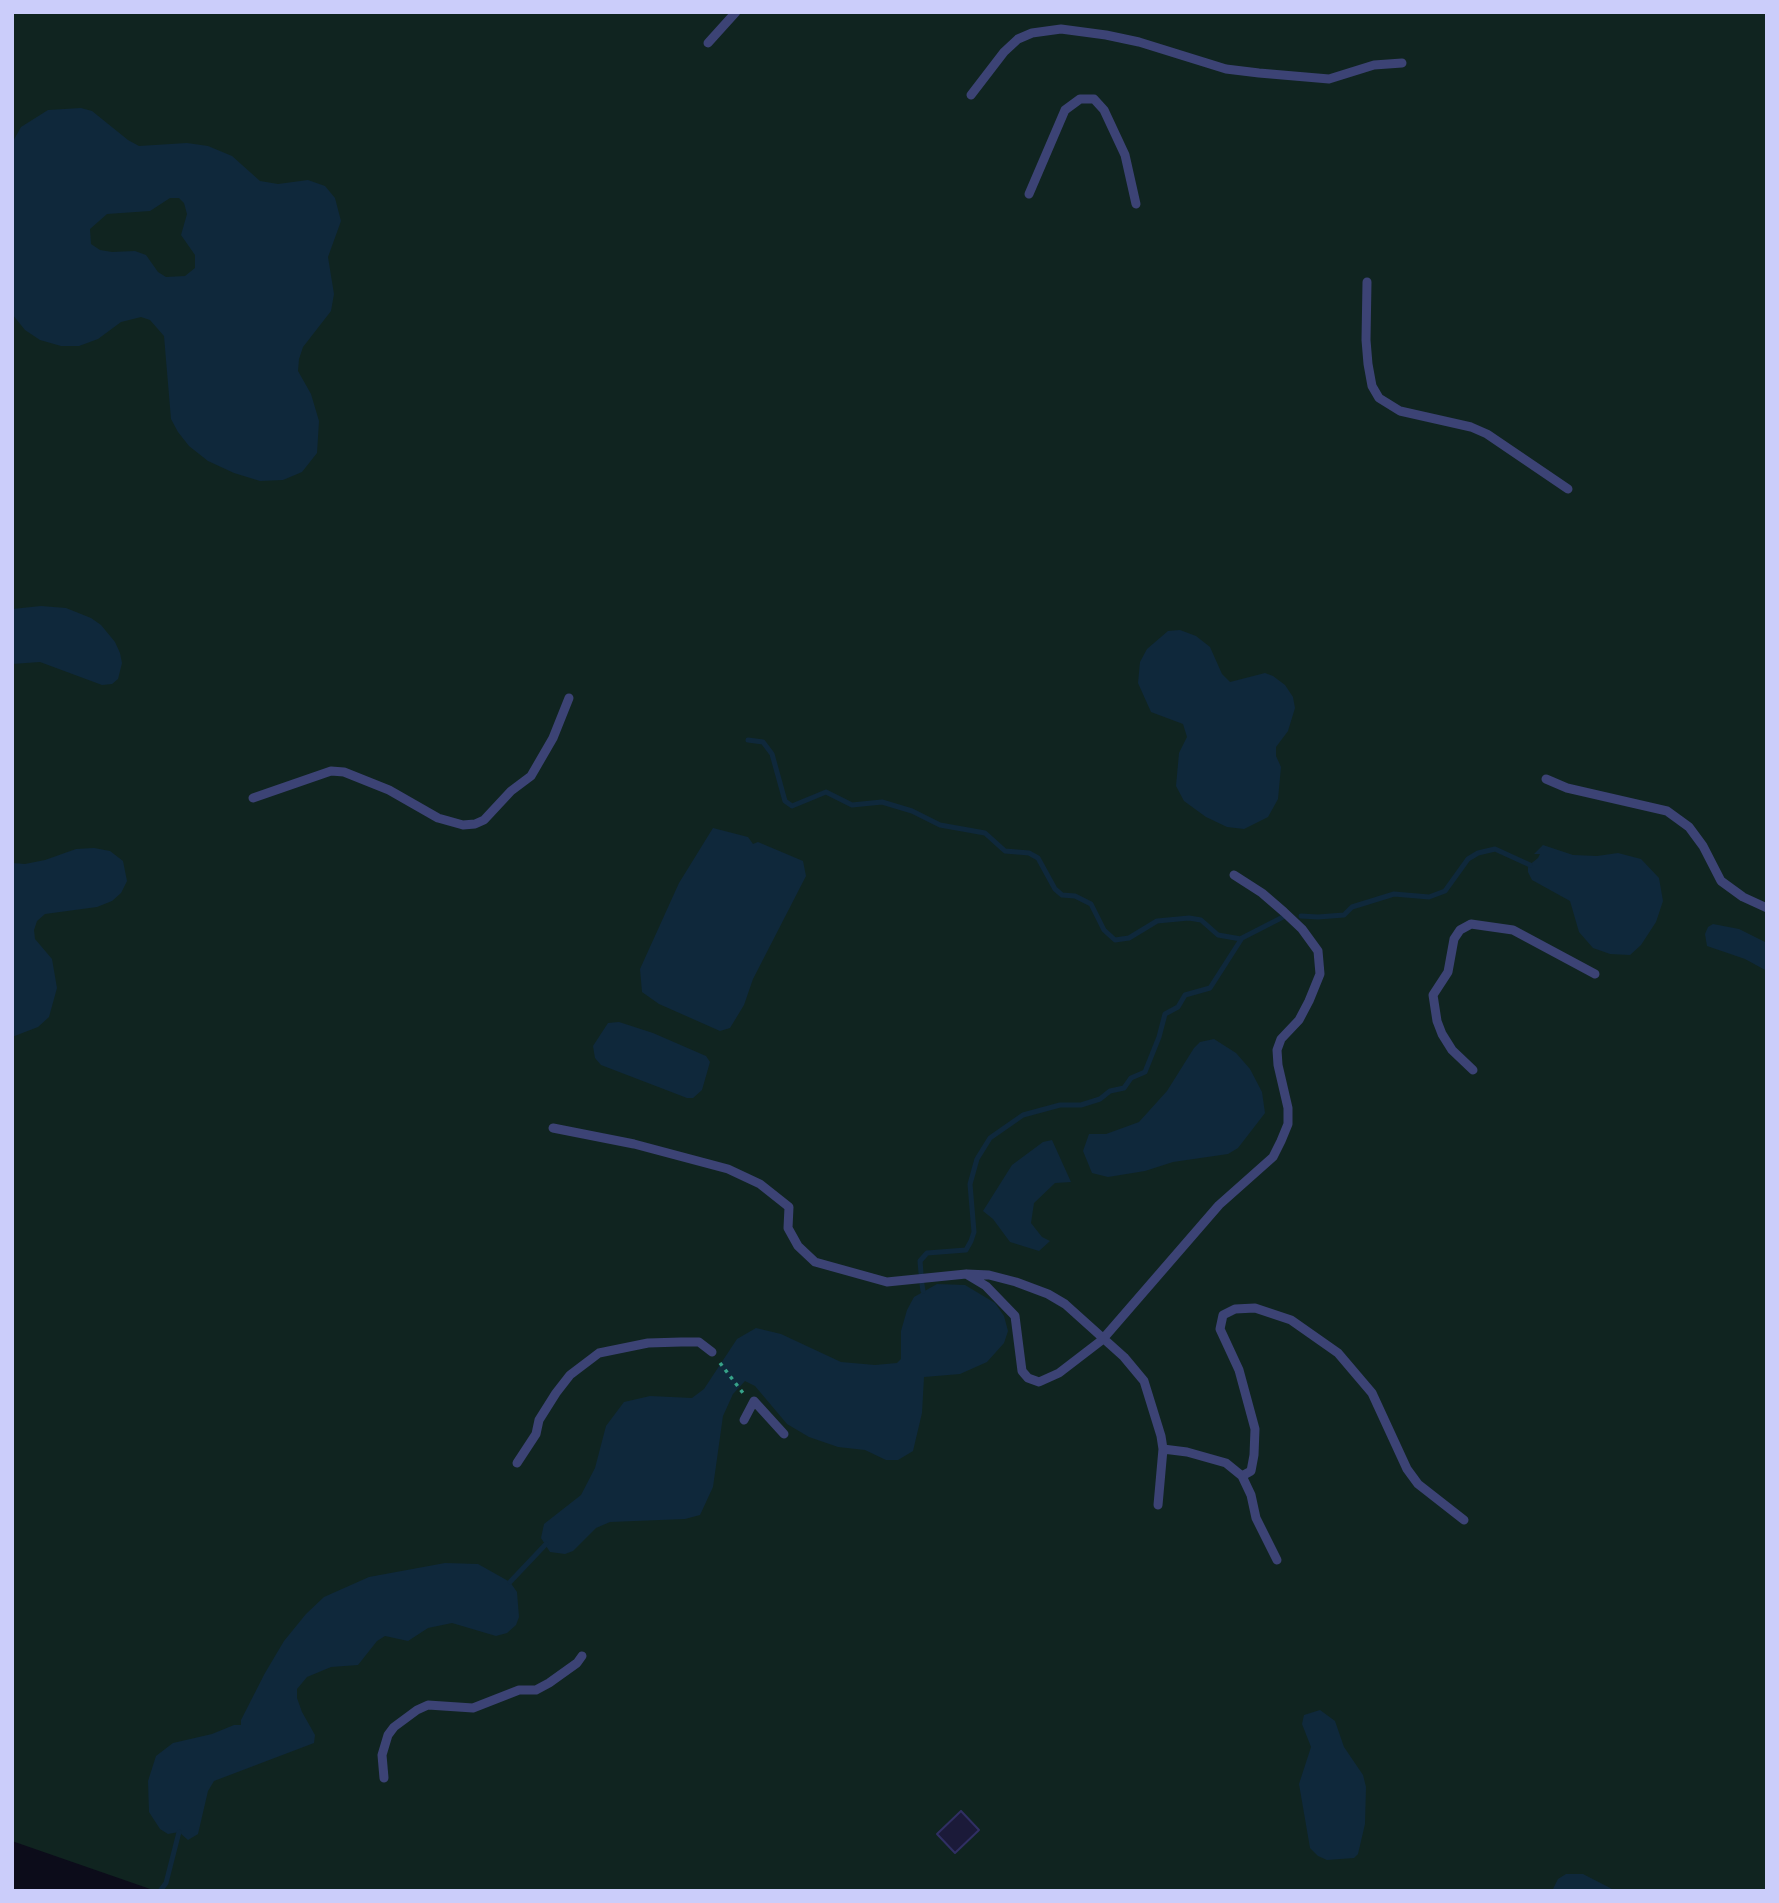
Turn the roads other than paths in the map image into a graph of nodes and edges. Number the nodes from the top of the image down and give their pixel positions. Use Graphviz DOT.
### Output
graph roads {
  1 [pos="736,12"];
  2 [pos="708,43"];
  3 [pos="1402,63"];
  4 [pos="971,95"];
  5 [pos="1029,194"];
  6 [pos="1136,204"];
  7 [pos="1367,282"];
  8 [pos="1568,489"];
  9 [pos="569,698"];
  10 [pos="1546,779"];
  11 [pos="253,798"];
  12 [pos="1234,875"];
  13 [pos="1767,908"];
  14 [pos="1595,974"];
  15 [pos="1473,1070"];
  16 [pos="553,1128"];
  17 [pos="966,1274"];
  18 [pos="1102,1340"];
  19 [pos="712,1352"];
  20 [pos="744,1420"];
  21 [pos="785,1434"];
  22 [pos="1163,1449"];
  23 [pos="517,1463"];
  24 [pos="1242,1476"];
  25 [pos="1158,1505"];
  26 [pos="1464,1520"];
  27 [pos="1277,1560"];
  28 [pos="582,1656"];
  29 [pos="384,1777"];
  1 -- 2 [label="lane"];
  3 -- 4 [label="lane"];
  5 -- 6 [label="lane"];
  7 -- 8 [label="lane"];
  9 -- 11 [label="lane"];
  10 -- 13 [label="lane"];
  12 -- 18 [label="lane"];
  14 -- 15 [label="lane"];
  16 -- 17 [label="lane"];
  17 -- 18 [label="lane"];
  17 -- 18 [label="lane"];
  18 -- 22 [label="lane"];
  19 -- 23 [label="lane"];
  20 -- 21 [label="lane"];
  22 -- 24 [label="lane"];
  22 -- 25 [label="lane"];
  24 -- 26 [label="lane"];
  24 -- 27 [label="lane"];
  28 -- 29 [label="lane"];
}
